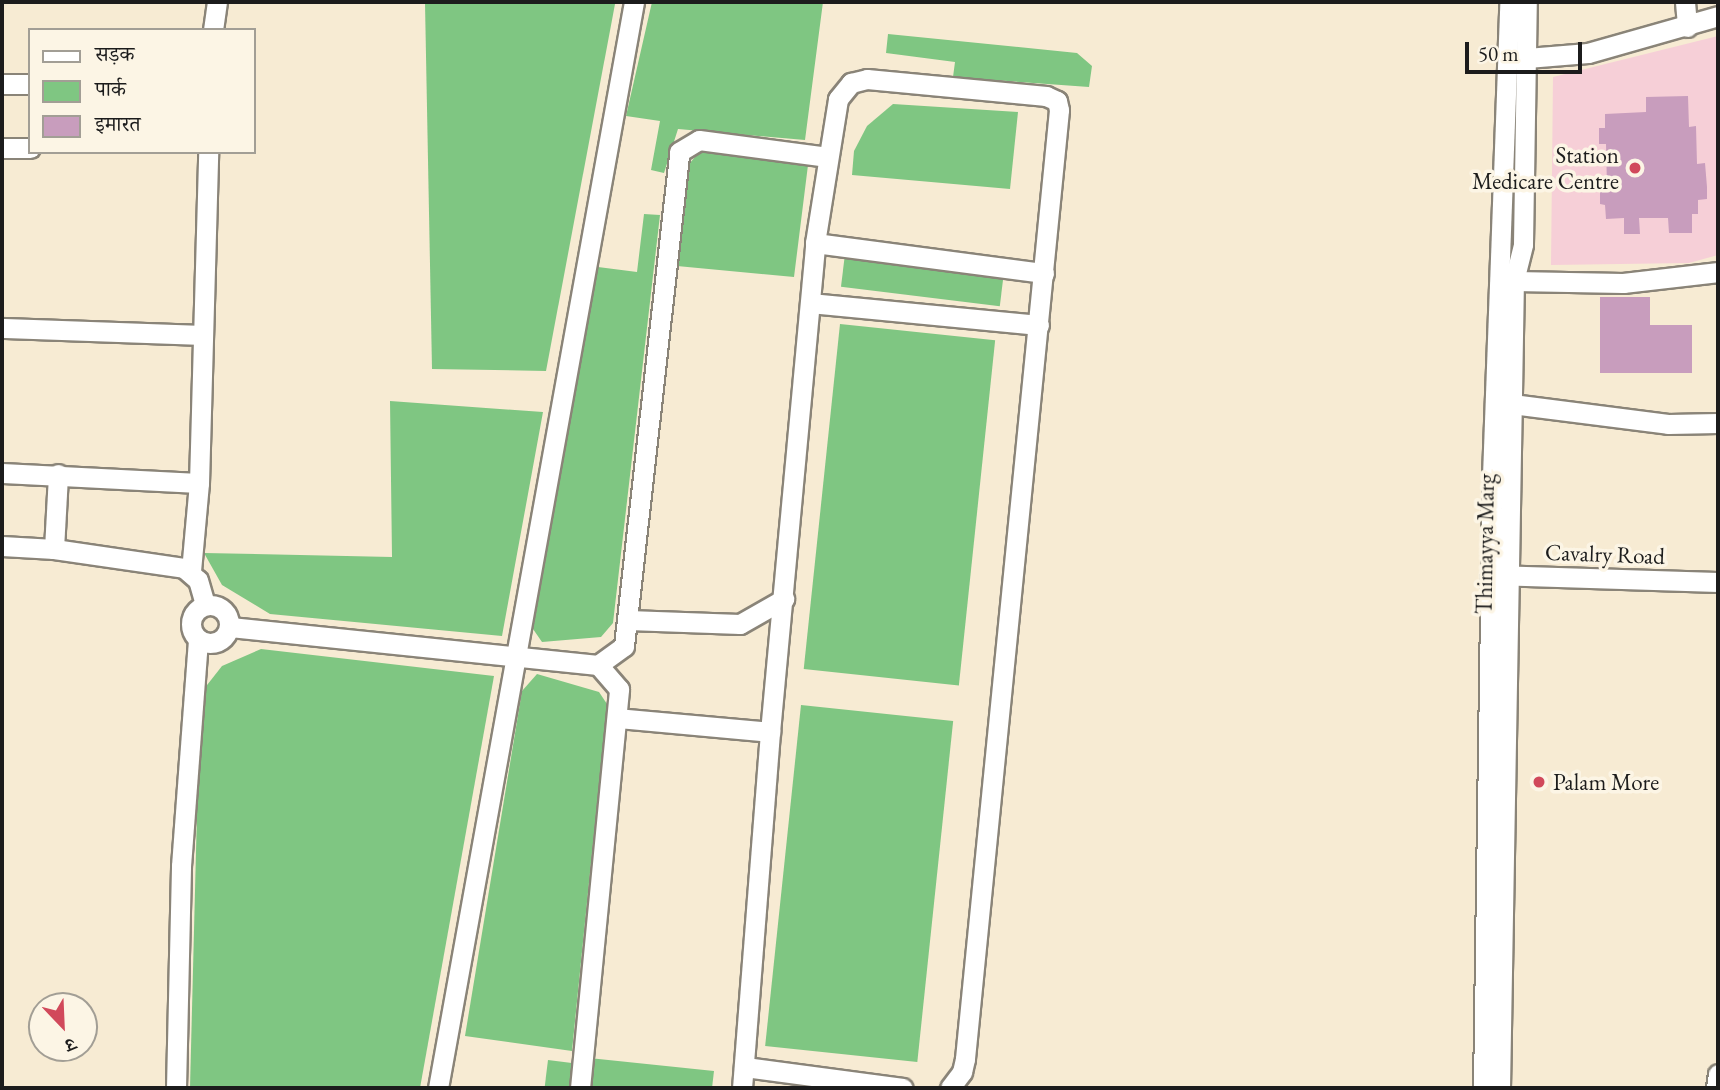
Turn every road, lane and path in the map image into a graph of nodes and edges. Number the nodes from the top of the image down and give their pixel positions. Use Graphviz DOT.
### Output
graph roads {
  1 [pos="217,2"];
  2 [pos="634,2"];
  3 [pos="1509,2"];
  4 [pos="1527,2"];
  5 [pos="1685,2"];
  6 [pos="1718,16"];
  7 [pos="1687,27"];
  8 [pos="213,28"];
  9 [pos="1527,58"];
  10 [pos="2,84"];
  11 [pos="28,84"];
  12 [pos="2,148"];
  13 [pos="28,148"];
  14 [pos="208,154"];
  15 [pos="828,157"];
  16 [pos="815,243"];
  17 [pos="1718,272"];
  18 [pos="1044,273"];
  19 [pos="1514,281"];
  20 [pos="810,303"];
  21 [pos="1039,325"];
  22 [pos="2,328"];
  23 [pos="201,335"];
  24 [pos="1513,404"];
  25 [pos="1718,423"];
  26 [pos="2,473"];
  27 [pos="58,474"];
  28 [pos="1502,475"];
  29 [pos="199,483"];
  30 [pos="2,546"];
  31 [pos="54,549"];
  32 [pos="191,571"];
  33 [pos="1499,575"];
  34 [pos="1718,582"];
  35 [pos="784,599"];
  36 [pos="205,605"];
  37 [pos="628,620"];
  38 [pos="230,627"];
  39 [pos="198,639"];
  40 [pos="514,656"];
  41 [pos="598,664"];
  42 [pos="617,718"];
  43 [pos="770,732"];
  44 [pos="745,1067"];
  45 [pos="1718,1074"];
  46 [pos="176,1088"];
  47 [pos="438,1088"];
  48 [pos="580,1088"];
  49 [pos="742,1088"];
  50 [pos="903,1088"];
  51 [pos="950,1088"];
  52 [pos="1483,1088"];
  53 [pos="1500,1088"];
  54 [pos="1716,1088"];
  1 -- 8 [label="street"];
  2 -- 40 [label="street"];
  3 -- 28 [label="street, Thimayya Marg"];
  4 -- 9 [label="street, Thimayya Marg"];
  5 -- 7 [label="street"];
  6 -- 7 [label="street"];
  7 -- 9 [label="street"];
  9 -- 19 [label="street, Thimayya Marg"];
  10 -- 11 [label="street"];
  12 -- 13 [label="street"];
  14 -- 23 [label="street"];
  15 -- 16 [label="street"];
  15 -- 18 [label="street"];
  15 -- 37 [label="street"];
  16 -- 18 [label="street"];
  16 -- 20 [label="street"];
  17 -- 19 [label="street"];
  18 -- 21 [label="street"];
  19 -- 24 [label="street, Thimayya Marg"];
  20 -- 21 [label="street"];
  20 -- 35 [label="street"];
  21 -- 51 [label="street"];
  22 -- 23 [label="street"];
  23 -- 29 [label="street"];
  24 -- 25 [label="street"];
  24 -- 28 [label="street, Thimayya Marg"];
  26 -- 27 [label="street"];
  27 -- 29 [label="street"];
  27 -- 31 [label="street"];
  28 -- 33 [label="street, Thimayya Marg"];
  29 -- 32 [label="street"];
  30 -- 31 [label="street"];
  31 -- 32 [label="street"];
  32 -- 36 [label="street"];
  33 -- 34 [label="street, Cavalry Road"];
  33 -- 52 [label="street, Thimayya Marg"];
  33 -- 53 [label="street, Thimayya Marg"];
  35 -- 37 [label="street"];
  35 -- 43 [label="street"];
  36 -- 38 [label="street"];
  36 -- 39 [label="street"];
  37 -- 41 [label="street"];
  38 -- 39 [label="street"];
  38 -- 40 [label="street"];
  39 -- 46 [label="street"];
  40 -- 41 [label="street"];
  40 -- 47 [label="street"];
  41 -- 42 [label="street"];
  42 -- 43 [label="street"];
  42 -- 48 [label="street"];
  43 -- 44 [label="street"];
  44 -- 49 [label="street"];
  44 -- 50 [label="street"];
  45 -- 54 [label="street"];
}
